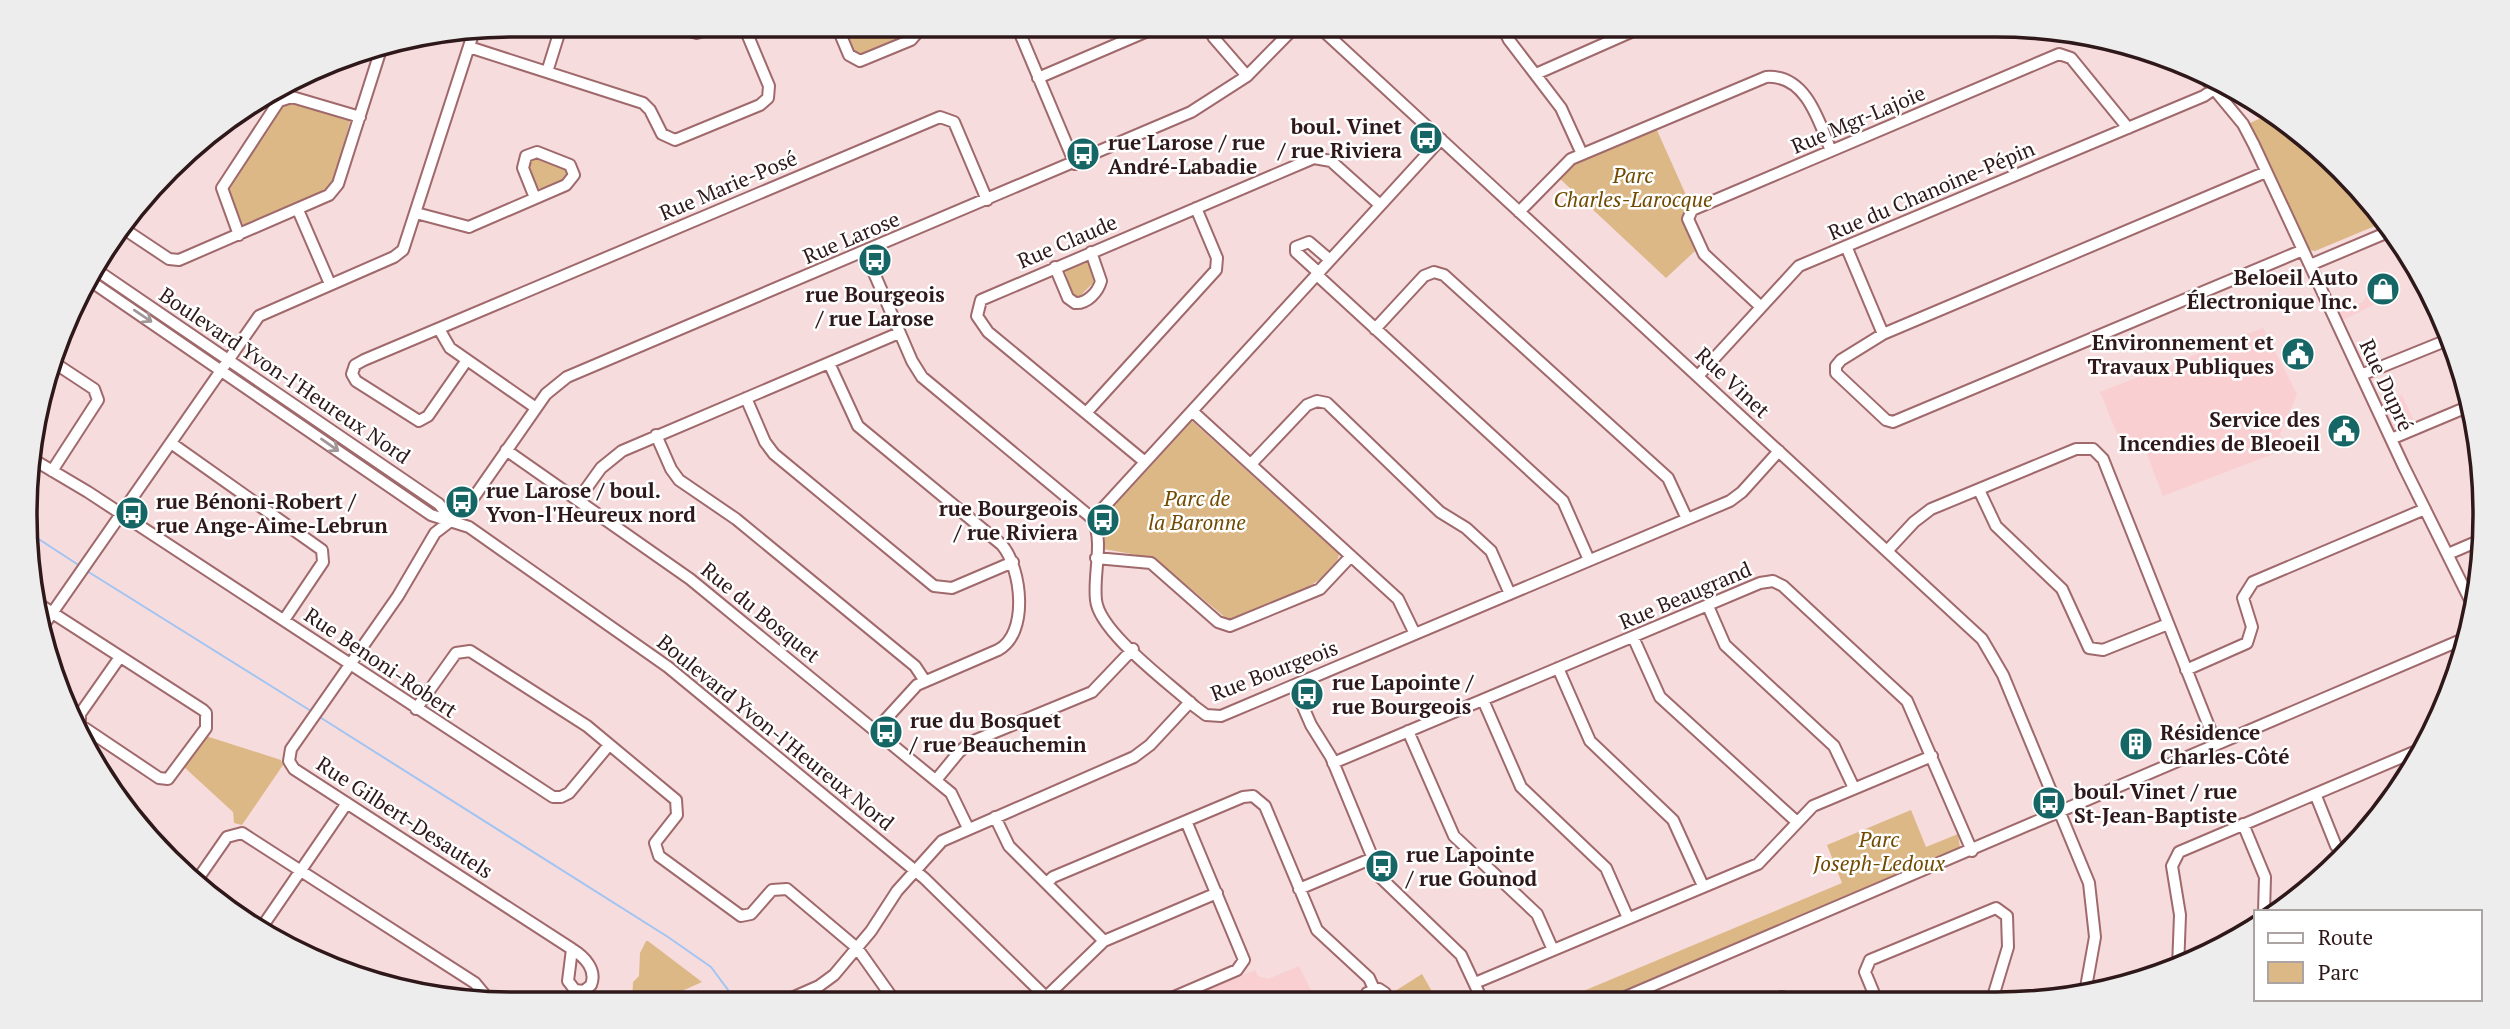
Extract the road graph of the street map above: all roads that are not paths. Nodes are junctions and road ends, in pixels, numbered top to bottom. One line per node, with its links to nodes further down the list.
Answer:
1 (558, 37): 15 (street)
2 (748, 37): 15 (street)
3 (841, 37): 4 (street)
4 (914, 37)
5 (1021, 37): 18 (street)
6 (1134, 37): 18 (street)
7 (1213, 37): 17 (street)
8 (1285, 37): 17 (street, Rue Larose)
9 (1330, 37): 23 (street, Rue Vinet)
10 (1507, 37): 16 (street)
11 (1620, 37): 16 (street)
12 (471, 39): 13 (street)
13 (469, 47): 15 (street); 34 (street)
14 (379, 57): 21 (street)
15 (547, 72)
16 (1536, 74): 25 (street)
17 (1247, 76): 26 (street, Rue Larose)
18 (1038, 78): 26 (street)
19 (2214, 89): 22 (street, Rue du Chanoine-Pépin)
20 (2215, 91): 27 (street, Rue Dupré)
21 (360, 117): 32 (street); 36 (street)
22 (2127, 128): 24 (street, Rue Mgr-Lajoie); 38 (street, Rue du Chanoine-Pépin)
23 (1441, 139): 30 (street); 33 (street, Rue Vinet)
24 (1831, 151): 25 (street); 49 (street, Rue Mgr-Lajoie)
25 (1583, 154): 33 (street)
26 (1075, 164): 29 (street, Rue Larose)
27 (2266, 172): 39 (street, Rue Dupré); 53 (street)
28 (535, 198): 28 (street); 34 (street)
29 (987, 200): 41 (street, Rue Larose); 50 (street, Rue Marie-Posé)
30 (1380, 205): 31 (street, Rue Claude); 42 (street)
31 (1196, 208): 40 (street, Rue Claude); 66 (street)
32 (298, 210): 36 (street); 47 (street)
33 (1519, 212): 61 (street, Rue Vinet)
34 (416, 213): 47 (street)
35 (129, 232): 36 (street)
36 (239, 234)
37 (2382, 234): 43 (street)
38 (1846, 246): 49 (street, Rue du Chanoine-Pépin); 53 (street)
39 (2303, 250): 43 (street, Rue Dupré); 53 (street)
40 (1091, 251): 44 (street, Rue Claude); 44 (street)
41 (865, 252): 52 (street); 63 (street, Rue Larose)
42 (1330, 260): 46 (street); 46 (street)
43 (2309, 265): 60 (street, Rue Dupré)
44 (1055, 267): 66 (street, Rue Claude)
45 (102, 274): 55 (street, Boulevard Yvon-l'Heureux Nord)
46 (1318, 274): 51 (street); 65 (street)
47 (330, 284): 55 (street)
48 (96, 285): 59 (street, Boulevard Yvon-l'Heureux Nord, one-way to 59)
49 (1760, 306): 61 (street, Rue du Chanoine-Pépin)
50 (439, 328): 56 (street); 56 (street, Rue Marie-Posé)
51 (1375, 329): 81 (street); 88 (street)
52 (900, 333): 57 (street); 80 (street)
53 (1883, 334)
54 (2441, 343): 60 (street)
55 (230, 359): 59 (street); 82 (street, Boulevard Yvon-l'Heureux Nord)
56 (467, 360): 63 (street)
57 (829, 363): 62 (street); 89 (street)
58 (60, 367): 75 (street)
59 (223, 369): 69 (street); 82 (street, Boulevard Yvon-l'Heureux Nord, one-way to 82)
60 (2361, 375): 68 (street, Rue Dupré)
61 (1698, 376): 71 (street, Rue Vinet)
62 (746, 398): 67 (street); 89 (street)
63 (536, 408): 70 (street, Rue Larose)
64 (2461, 409): 68 (street)
65 (1192, 411): 72 (street); 74 (street)
66 (1086, 413): 72 (street, Rue Claude)
67 (656, 435): 77 (street); 106 (street)
68 (2391, 439): 78 (street, Rue Dupré)
69 (171, 443): 79 (street); 96 (street)
70 (506, 450): 77 (street, Rue du Bosquet); 82 (street, Rue Larose)
71 (1779, 451): 81 (street, Rue Bourgeois); 84 (street, Rue Vinet)
72 (1145, 462): 80 (street)
73 (40, 464): 75 (street, Rue Benoni-Robert)
74 (1251, 464): 86 (street); 91 (street)
75 (52, 471): 79 (street, Rue Benoni-Robert)
76 (1979, 489): 84 (street); 97 (street); 97 (street)
77 (578, 500): 112 (street, Rue du Bosquet)
78 (2424, 509): 85 (street, Rue Dupré); 105 (street)
79 (121, 515): 94 (street); 96 (street, Rue Benoni-Robert)
80 (1093, 519): 87 (street, Rue Bourgeois)
81 (1687, 519): 88 (street, Rue Bourgeois)
82 (452, 521): 103 (street, Rue Gilbert-Desautels); 133 (street, Boulevard Yvon-l'Heureux Nord)
83 (2472, 544): 85 (street)
84 (1888, 550): 124 (street, Rue Vinet)
85 (2448, 554): 90 (street, Rue Dupré)
86 (1351, 556): 87 (street); 98 (street)
87 (1097, 558): 101 (street, Rue Bourgeois)
88 (1589, 560): 91 (street, Rue Bourgeois)
89 (1013, 562): 106 (street)
90 (2467, 592)
91 (1510, 594): 98 (street, Rue Bourgeois)
92 (1708, 606): 99 (street, Rue Beaugrand); 118 (street, Rue Beaugrand); 121 (street)
93 (46, 609): 94 (street)
94 (53, 613): 95 (street); 102 (street)
95 (49, 619)
96 (284, 620): 103 (street, Rue Benoni-Robert)
97 (2168, 624): 105 (street)
98 (1415, 634): 107 (street, Rue Bourgeois)
99 (1633, 637): 104 (street, Rue Beaugrand); 127 (street)
100 (2456, 642): 115 (street)
101 (1133, 649): 109 (street, Rue Bourgeois); 120 (street)
102 (120, 657): 111 (street); 114 (street)
103 (350, 664): 110 (street, Rue Benoni-Robert); 123 (street, Rue Gilbert-Desautels)
104 (1558, 668): 108 (street, Rue Beaugrand); 137 (street)
105 (2186, 670): 115 (street)
106 (925, 681): 112 (street)
107 (1294, 686): 109 (street, Rue Bourgeois); 119 (street)
108 (1483, 700): 113 (street, Rue Beaugrand); 141 (street)
109 (1190, 702): 125 (street)
110 (416, 709): 116 (street, Rue Benoni-Robert); 116 (street)
111 (80, 713)
112 (875, 731): 120 (street, Rue du Bosquet)
113 (1408, 732): 119 (street, Rue Beaugrand); 146 (street)
114 (91, 734)
115 (2216, 744): 124 (street)
116 (609, 745): 145 (street)
117 (2408, 755): 122 (street)
118 (1932, 756): 121 (street); 131 (street, Rue Beaugrand)
119 (1333, 763): 132 (street)
120 (936, 780): 129 (street, Rue du Bosquet)
121 (1854, 788): 127 (street)
122 (2316, 796): 128 (street); 130 (street)
123 (346, 803): 134 (street); 144 (street, Rue Gilbert-Desautels)
124 (2062, 812): 131 (street); 149 (street, Rue Vinet)
125 (995, 817): 129 (street); 136 (street)
126 (1186, 821): 136 (street); 138 (street); 139 (street)
127 (1797, 822): 137 (street)
128 (2243, 824): 140 (street); 147 (street)
129 (968, 828): 133 (street)
130 (2338, 847)
131 (1972, 851): 160 (street)
132 (1373, 858): 138 (street); 148 (street)
133 (915, 870): 145 (street); 154 (street, Boulevard Yvon-l'Heureux Nord)
134 (301, 871): 135 (street); 142 (street); 151 (street)
135 (200, 875)
136 (1047, 883): 143 (street)
137 (1703, 886): 141 (street)
138 (1299, 889): 150 (street)
139 (1217, 893): 143 (street); 156 (street)
140 (2264, 910)
141 (1628, 918): 146 (street)
142 (265, 921)
143 (1104, 941): 155 (street)
144 (572, 948)
145 (857, 948): 152 (street); 153 (street)
146 (1553, 950): 148 (street)
147 (2178, 956)
148 (1475, 983): 159 (street)
149 (2087, 983)
150 (1374, 989): 157 (street); 158 (street)
151 (481, 991)
152 (812, 992)
153 (888, 992)
154 (1041, 992)
155 (1056, 992)
156 (1186, 992)
157 (1369, 992)
158 (1382, 992)
159 (1479, 992)
160 (1640, 992)
161 (1873, 992): 162 (street)
162 (1994, 992)

